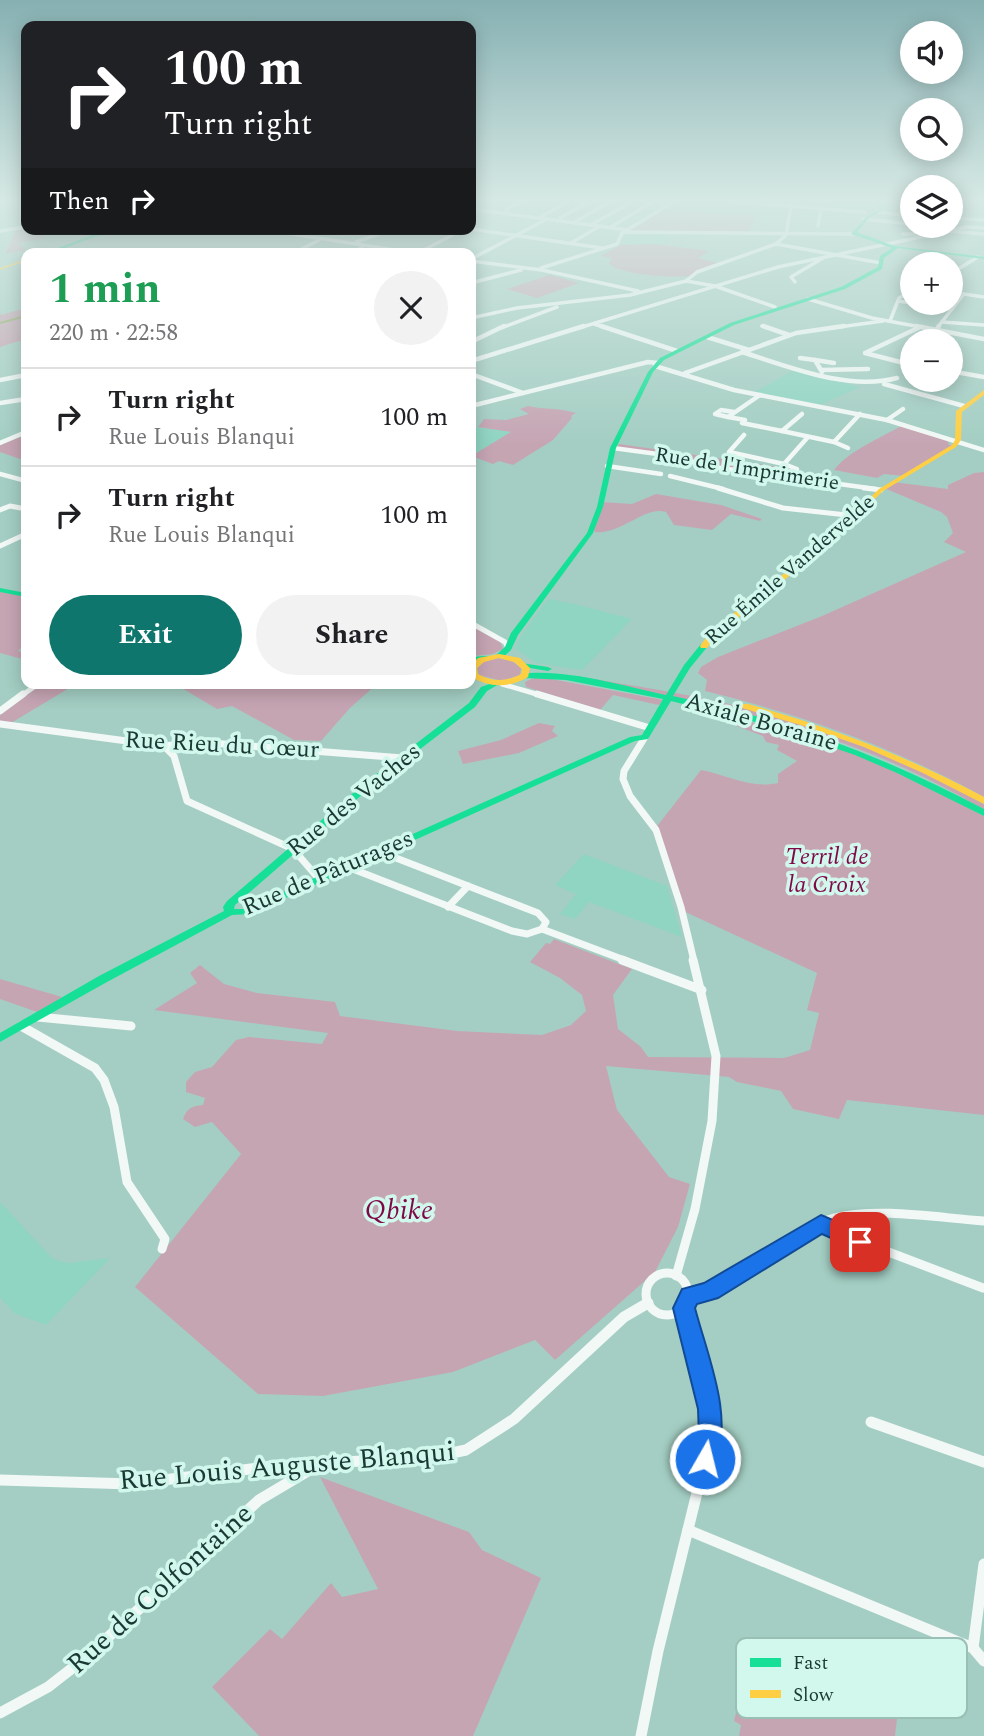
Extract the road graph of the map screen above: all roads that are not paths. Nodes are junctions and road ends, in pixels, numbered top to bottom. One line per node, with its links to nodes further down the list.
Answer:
1 (595, 282): 7 (street)
2 (682, 282): 7 (street)
3 (693, 282): 6 (street)
4 (727, 282): 6 (street)
5 (854, 282): 10 (main road)
6 (715, 285): 13 (street); 19 (street)
7 (642, 292): 12 (street)
8 (963, 295): 9 (street)
9 (984, 297)
10 (808, 299): 13 (main road); 16 (street)
11 (898, 301): 17 (street)
12 (568, 304): 15 (street); 31 (street)
13 (775, 307): 29 (main road)
14 (947, 315): 18 (street)
15 (476, 317)
16 (883, 321): 17 (street); 26 (street)
17 (890, 321): 22 (street)
18 (942, 322): 21 (street); 25 (street)
19 (594, 323): 33 (street); 36 (street)
20 (762, 326): 26 (street)
21 (984, 326)
22 (917, 328): 23 (street); 24 (street)
23 (921, 329)
24 (926, 329)
25 (937, 329)
26 (790, 335): 32 (street)
27 (963, 335): 30 (street)
28 (900, 336): 38 (street)
29 (707, 337): 32 (street); 33 (main road)
30 (984, 339)
31 (476, 340)
32 (749, 350): 34 (street)
33 (677, 351): 40 (main road)
34 (741, 352): 44 (street); 48 (street)
35 (800, 358): 37 (street)
36 (476, 359)
37 (815, 360): 39 (street); 42 (street)
38 (900, 362)
39 (834, 363)
40 (657, 365): 44 (street); 55 (street); 75 (main road)
41 (868, 369): 43 (street)
42 (821, 370): 43 (street); 48 (street)
43 (849, 370): 52 (street)
44 (684, 373): 56 (street)
45 (963, 373): 49 (street)
46 (21, 376): 51 (street)
47 (476, 376): 55 (street)
48 (824, 376): 52 (street)
49 (984, 377)
50 (897, 379): 53 (street)
51 (0, 380)
52 (855, 380): 53 (street)
53 (880, 383): 61 (street)
54 (984, 392): 57 (main road)
55 (524, 393): 60 (street)
56 (760, 395): 63 (street); 65 (street)
57 (979, 400): 61 (main road)
58 (21, 401): 59 (street)
59 (0, 403)
60 (476, 405)
61 (964, 407): 72 (main road)
62 (903, 409): 67 (street)
63 (734, 412): 66 (street); 66 (street)
64 (802, 414): 68 (street)
65 (860, 414): 67 (street); 73 (street)
66 (728, 417): 68 (street)
67 (887, 420): 72 (street)
68 (782, 431): 71 (street)
69 (21, 434): 74 (street)
70 (744, 435): 78 (street)
71 (808, 437): 73 (street); 78 (street)
72 (958, 440): 77 (street); 85 (main road, Rue Émile Vandervelde)
73 (834, 442): 76 (street)
74 (0, 443)
75 (615, 445): 79 (main road); 83 (street, Rue de l'Imprimerie)
76 (848, 448)
77 (984, 450)
78 (784, 464): 83 (street)
79 (607, 466): 81 (street); 94 (main road)
80 (0, 474): 84 (street)
81 (661, 474)
82 (670, 477): 88 (street)
83 (793, 478): 85 (street, Rue de l'Imprimerie)
84 (21, 480)
85 (881, 490): 88 (main road, Rue Émile Vandervelde)
86 (21, 508): 87 (street)
87 (0, 510)
88 (856, 516): 104 (main road, Rue Émile Vandervelde)
89 (21, 536): 90 (street)
90 (0, 545)
91 (0, 590): 92 (main road)
92 (21, 595)
93 (476, 626): 94 (street)
94 (508, 648): 95 (main road); 98 (main road)
95 (499, 656): 96 (main road, Axiale Boraine); 98 (main road, Axiale Boraine)
96 (476, 663)
97 (476, 674): 99 (main road, Axiale Boraine)
98 (520, 674): 99 (main road, Axiale Boraine); 101 (main road, Axiale Boraine); 104 (street)
99 (482, 684): 106 (main road, Rue des Vaches)
100 (31, 689): 102 (street)
101 (688, 697): 107 (main road, Axiale Boraine); 108 (main road, Axiale Boraine)
102 (0, 711)
103 (0, 724): 105 (street, Rue Rieu du Cœur)
104 (647, 733): 110 (main road, Rue de Pâturages); 117 (street)
105 (164, 747): 106 (street, Rue Rieu du Cœur); 109 (street)
106 (403, 758): 109 (main road, Rue des Vaches)
107 (984, 801)
108 (984, 813)
109 (293, 849): 112 (street); 115 (main road, Rue des Vaches)
110 (379, 851): 111 (main road, Rue de Pâturages); 113 (street)
111 (345, 866): 112 (main road, Rue de Pâturages); 114 (street)
112 (319, 879): 115 (main road, Rue de Pâturages)
113 (468, 886): 114 (street); 116 (street)
114 (448, 907): 116 (street)
115 (230, 912): 118 (main road, Rue de Pâturages)
116 (542, 929): 117 (street)
117 (702, 990): 125 (street)
118 (37, 1017): 119 (main road, Rue de Pâturages); 120 (street)
119 (22, 1026): 121 (main road, Rue de Pâturages); 124 (street)
120 (131, 1026)
121 (0, 1038)
122 (984, 1221): 123 (street)
123 (821, 1223): 126 (street); 127 (street)
124 (162, 1249)
125 (676, 1276): 127 (street); 128 (street)
126 (983, 1288)
127 (689, 1296): 129 (street)
128 (648, 1303): 129 (street); 132 (street, Rue Louis Auguste Blanqui)
129 (684, 1308): 134 (street)
130 (872, 1422): 131 (street)
131 (984, 1462)
132 (319, 1464): 133 (street, Rue Louis Auguste Blanqui); 140 (street, Rue de Colfontaine)
133 (0, 1480)
134 (688, 1530): 136 (street); 141 (street)
135 (984, 1564): 138 (street)
136 (949, 1638)
137 (967, 1646): 138 (street)
138 (973, 1648): 139 (street)
139 (984, 1661)
140 (0, 1713)
141 (641, 1736)

